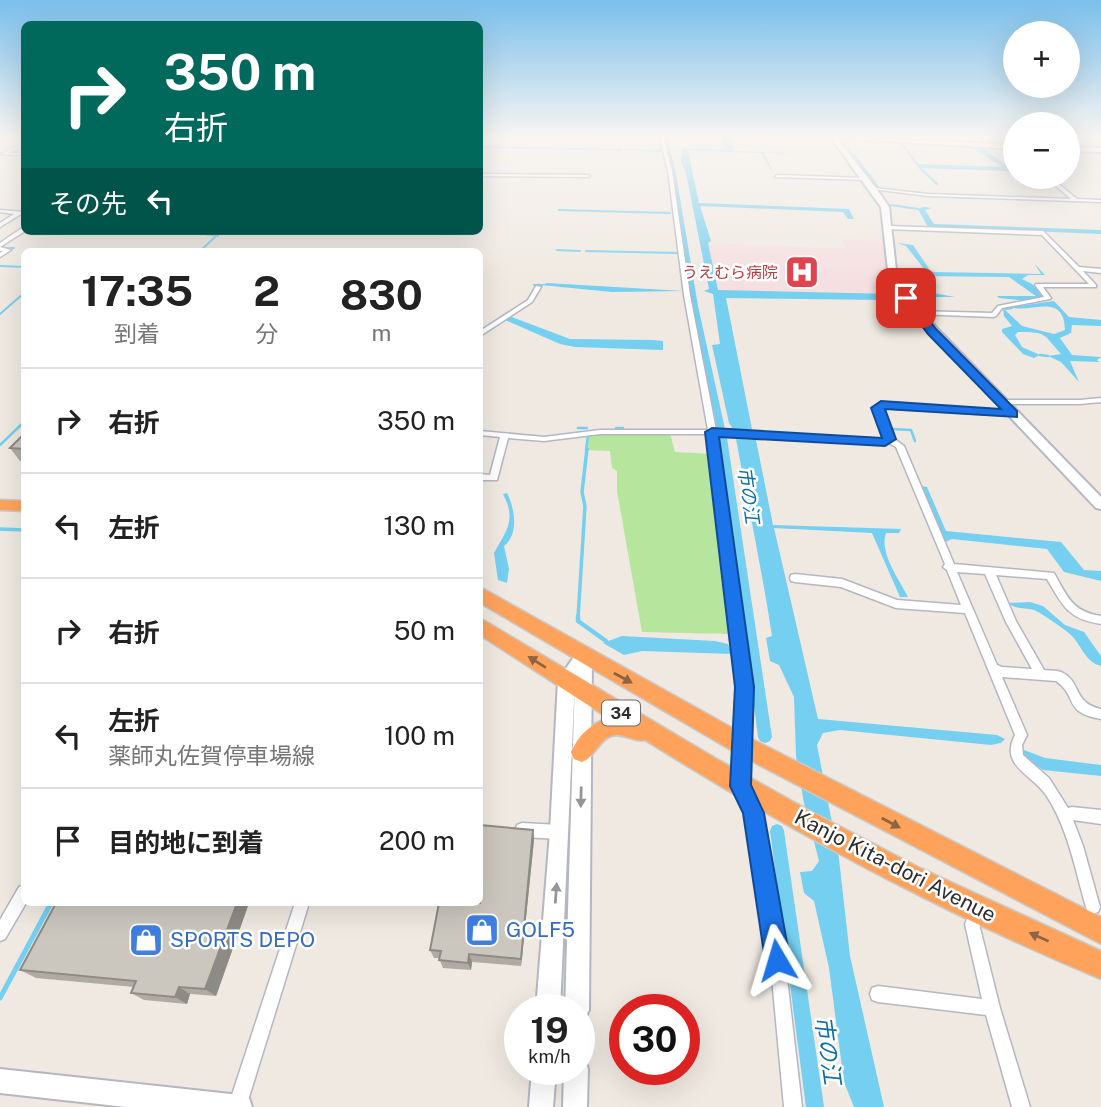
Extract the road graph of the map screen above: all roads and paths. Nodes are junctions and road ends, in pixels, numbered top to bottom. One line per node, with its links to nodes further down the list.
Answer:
1 (672, 187): 22 (street)
2 (874, 189): 4 (street); 10 (main road)
3 (1062, 189): 4 (street)
4 (1076, 201): 5 (street)
5 (1101, 201)
6 (0, 211): 7 (street)
7 (21, 213)
8 (21, 214): 9 (street)
9 (0, 225)
10 (888, 228): 14 (street); 17 (main road)
11 (21, 231): 12 (street)
12 (0, 247): 13 (street)
13 (0, 255)
14 (1079, 270): 15 (street); 17 (street)
15 (1101, 271)
16 (538, 287): 18 (street)
17 (916, 312): 20 (main road)
18 (483, 332)
19 (1101, 400): 20 (street)
20 (1001, 402): 21 (main road)
21 (1012, 414): 25 (street); 28 (main road)
22 (712, 432): 24 (street); 25 (street); 44 (street)
23 (483, 433): 24 (street)
24 (505, 435): 26 (street)
25 (889, 439): 32 (street)
26 (483, 477)
27 (0, 505): 29 (highway)
28 (1101, 505)
29 (21, 506)
30 (0, 515): 31 (highway)
31 (21, 516)
32 (948, 567): 33 (street); 36 (street)
33 (989, 571): 37 (street); 41 (street)
34 (795, 578): 36 (street)
35 (483, 596): 39 (highway, Kanjo Kita-dori Avenue / 34)
36 (966, 609): 40 (street)
37 (1101, 620)
38 (483, 628): 42 (highway, Kanjo Kita-dori Avenue / 34, one-way to 38)
39 (584, 656): 42 (main road); 44 (highway, Kanjo Kita-dori Avenue / 34, one-way to 44)
40 (995, 669): 41 (street); 53 (street)
41 (1041, 675): 43 (street)
42 (575, 685): 45 (main road); 46 (highway, Kanjo Kita-dori Avenue / 34); 50 (main road)
43 (1101, 714)
44 (744, 746): 46 (street); 53 (highway, Kanjo Kita-dori Avenue / 34, one-way to 53)
45 (582, 752): 46 (highway); 58 (main road, one-way to 58)
46 (741, 786): 56 (highway, Kanjo Kita-dori Avenue / 34, one-way to 46); 67 (street)
47 (1072, 813): 48 (street)
48 (1101, 817)
49 (504, 829): 50 (street)
50 (560, 832): 57 (main road, one-way to 50)
51 (21, 897): 55 (street)
52 (301, 906): 64 (street)
53 (1097, 919)
54 (972, 924): 60 (street)
55 (0, 934)
56 (1101, 965)
57 (549, 994)
58 (577, 994)
59 (878, 994): 60 (street)
60 (992, 1008): 68 (street)
61 (0, 1081): 64 (main road)
62 (543, 1085): 65 (main road)
63 (576, 1085): 66 (main road)
64 (238, 1107)
65 (541, 1107)
66 (575, 1107)
67 (793, 1107)
68 (1021, 1107)

